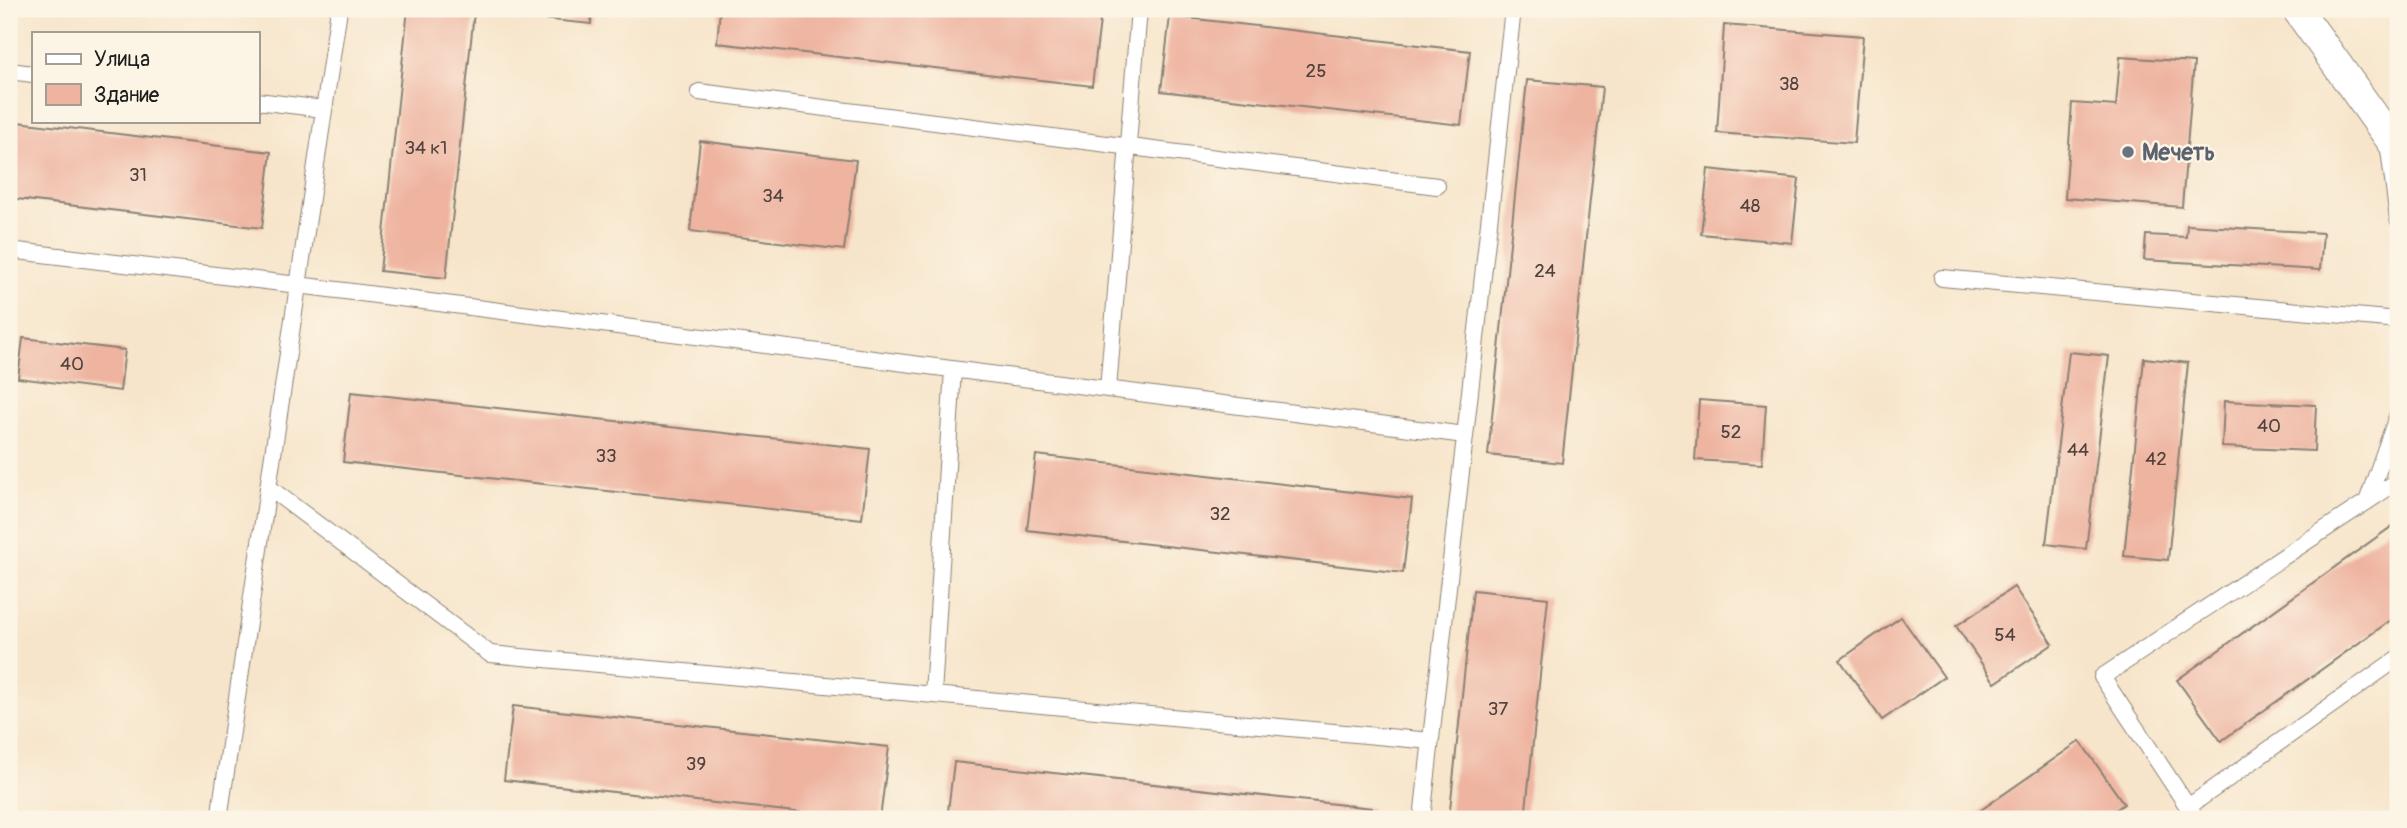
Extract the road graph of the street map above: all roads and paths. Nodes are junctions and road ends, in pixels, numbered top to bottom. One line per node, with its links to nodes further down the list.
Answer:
1 (339, 9): 9 (lane)
2 (1139, 9): 11 (lane)
3 (1513, 9): 21 (lane)
4 (2297, 9): 10 (street)
5 (9, 71): 6 (lane)
6 (32, 74)
7 (699, 92): 11 (lane)
8 (259, 101): 9 (lane)
9 (324, 109): 16 (lane)
10 (2393, 142): 13 (lane)
11 (1126, 147): 12 (lane); 19 (lane)
12 (1437, 186)
13 (2398, 219)
14 (9, 250): 16 (lane)
15 (1942, 278): 17 (lane)
16 (298, 285): 18 (lane); 23 (lane)
17 (2398, 320)
18 (953, 369): 19 (lane); 26 (lane)
19 (1108, 389): 21 (lane)
20 (2398, 414): 24 (lane)
21 (1465, 435): 27 (lane)
22 (2398, 481): 24 (lane)
23 (268, 487): 26 (lane); 29 (lane)
24 (2367, 502): 28 (lane)
25 (2398, 658): 28 (lane)
26 (933, 695): 27 (lane)
27 (1430, 741): 30 (lane)
28 (2192, 813)
29 (219, 819)
30 (1422, 819)

